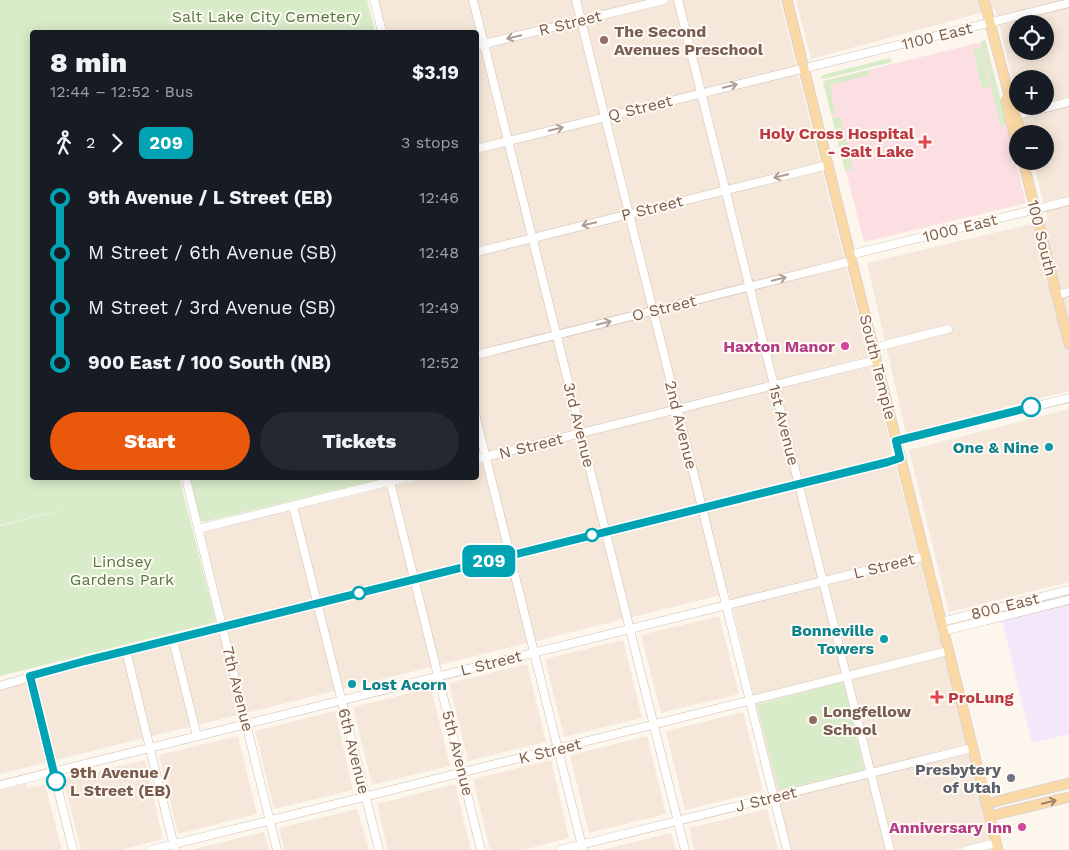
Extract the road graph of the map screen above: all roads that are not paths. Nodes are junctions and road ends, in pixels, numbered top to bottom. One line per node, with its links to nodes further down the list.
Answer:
1 (374, 0): 11 (street)
2 (473, 0): 12 (street, 3rd Avenue)
3 (576, 0): 9 (street, 2nd Avenue)
4 (664, 0): 9 (street, R Street)
5 (678, 0): 15 (street, 1st Avenue)
6 (787, 0): 14 (main road, South Temple)
7 (984, 0): 10 (main road)
8 (1069, 2): 10 (street, 1100 East)
9 (581, 21): 13 (street, R Street, one-way to 13); 21 (street, 2nd Avenue)
10 (990, 22): 14 (street, 1100 East); 16 (main road)
11 (382, 30)
12 (478, 30)
13 (480, 45): 23 (street, 3rd Avenue)
14 (804, 68): 15 (street, Q Street, one-way to 14); 25 (main road, South Temple)
15 (702, 93): 21 (street, Q Street); 27 (street, 1st Avenue)
16 (1009, 95): 19 (main road)
17 (1069, 102): 18 (street)
18 (1054, 106)
19 (1009, 114)
20 (1017, 115): 22 (main road)
21 (605, 117): 23 (street, Q Street, one-way to 21); 30 (street, 2nd Avenue)
22 (1019, 125)
23 (508, 141): 24 (street, Q Street); 31 (street, 3rd Avenue)
24 (479, 148)
25 (828, 165): 27 (street, P Street, one-way to 27); 33 (main road, South Temple)
26 (1026, 170): 29 (main road, 100 South)
27 (726, 190): 30 (street, P Street); 34 (street, 1st Avenue)
28 (1069, 201): 29 (street, 1000 East)
29 (1035, 209): 33 (street, 1000 East); 36 (main road, 100 South)
30 (629, 214): 31 (street, P Street, one-way to 31); 37 (street, 2nd Avenue)
31 (533, 238): 32 (street, P Street); 39 (street, 3rd Avenue)
32 (479, 251)
33 (851, 258): 34 (street, O Street, one-way to 33); 41 (main road, South Temple)
34 (750, 287): 37 (street, O Street); 44 (street, 1st Avenue)
35 (1069, 292): 36 (street)
36 (1057, 295): 40 (main road, 100 South)
37 (653, 310): 39 (street, O Street, one-way to 37); 46 (street, 2nd Avenue)
38 (948, 329): 41 (street)
39 (557, 335): 42 (street, O Street); 48 (street, 3rd Avenue)
40 (1069, 344)
41 (873, 348): 43 (main road, South Temple)
42 (479, 354)
43 (876, 360): 44 (street, N Street); 49 (main road, South Temple)
44 (774, 385): 46 (street, N Street); 56 (street, 1st Avenue)
45 (1069, 398): 49 (street)
46 (678, 410): 48 (street, N Street); 58 (street, 2nd Avenue)
47 (479, 430): 50 (street)
48 (581, 433): 50 (street, N Street); 60 (street, 3rd Avenue)
49 (896, 441): 52 (main road, South Temple)
50 (486, 457): 51 (street, N Street); 61 (street)
51 (479, 458)
52 (900, 458): 56 (street); 62 (main road, South Temple)
53 (395, 480): 54 (street)
54 (390, 481): 57 (street); 63 (street, 5th Avenue)
55 (187, 483): 59 (street, 7th Avenue)
56 (799, 484): 58 (street); 64 (street, 1st Avenue)
57 (293, 506): 59 (street); 67 (street, 6th Avenue)
58 (702, 508): 60 (street); 68 (street, 2nd Avenue)
59 (198, 528): 72 (street, 7th Avenue)
60 (606, 532): 61 (street); 73 (street, 3rd Avenue)
61 (511, 556): 63 (street); 78 (street)
62 (925, 556): 64 (street, L Street); 71 (main road, South Temple)
63 (414, 580): 67 (street); 80 (street, 5th Avenue)
64 (823, 581): 68 (street, L Street); 81 (street, 1st Avenue)
65 (1065, 591): 66 (street); 69 (street, 800 East)
66 (1066, 601): 70 (street, 800 East)
67 (318, 603): 72 (street); 83 (street, 6th Avenue)
68 (726, 604): 73 (street, L Street); 84 (street, 2nd Avenue)
69 (1007, 605): 70 (street); 71 (street, 800 East)
70 (1010, 615): 74 (street, 800 East)
71 (941, 622): 74 (main road, South Temple)
72 (222, 627): 75 (street); 85 (street, 7th Avenue)
73 (630, 628): 78 (street, L Street); 86 (street, 3rd Avenue)
74 (944, 632): 77 (main road, South Temple)
75 (173, 640): 76 (street); 87 (street)
76 (126, 651): 79 (street); 88 (street)
77 (948, 651): 81 (street, K Street); 90 (main road, South Temple)
78 (534, 652): 80 (street, L Street); 89 (street)
79 (30, 676): 82 (street); 91 (street)
80 (439, 676): 83 (street, L Street); 92 (street, 5th Avenue)
81 (847, 676): 84 (street, K Street); 93 (street, 1st Avenue)
82 (0, 686)
83 (342, 700): 85 (street, L Street); 96 (street, 6th Avenue)
84 (750, 701): 86 (street, K Street); 97 (street, 2nd Avenue)
85 (246, 724): 87 (street, L Street); 101 (street, 7th Avenue)
86 (654, 724): 89 (street, K Street); 102 (street, 3rd Avenue)
87 (197, 736): 88 (street, L Street)
88 (150, 748): 91 (street, L Street); 104 (street)
89 (558, 748): 92 (street, K Street); 105 (street)
90 (972, 748): 93 (street, J Street); 99 (main road, South Temple)
91 (54, 772): 95 (street, L Street); 106 (street)
92 (462, 772): 96 (street, K Street); 110 (street, 5th Avenue)
93 (871, 773): 97 (street, J Street); 114 (street, 1st Avenue)
94 (1069, 783): 99 (main road)
95 (0, 785)
96 (366, 796): 101 (street, K Street); 109 (street, 6th Avenue)
97 (774, 797): 102 (street, J Street); 113 (street, 2nd Avenue)
98 (1069, 797): 100 (main road, one-way to 98)
99 (986, 804): 100 (main road, South Temple)
100 (990, 816): 103 (main road, South Temple)
101 (270, 820): 104 (street, K Street); 108 (street, 7th Avenue)
102 (678, 821): 105 (street, J Street); 112 (street, 3rd Avenue)
103 (997, 846): 115 (street)
104 (174, 847): 107 (street, K Street)
105 (582, 847): 111 (street, J Street)
106 (73, 850)
107 (151, 850)
108 (277, 850)
109 (379, 850)
110 (482, 850)
111 (560, 850)
112 (685, 850)
113 (787, 850)
114 (890, 850)
115 (968, 850)

